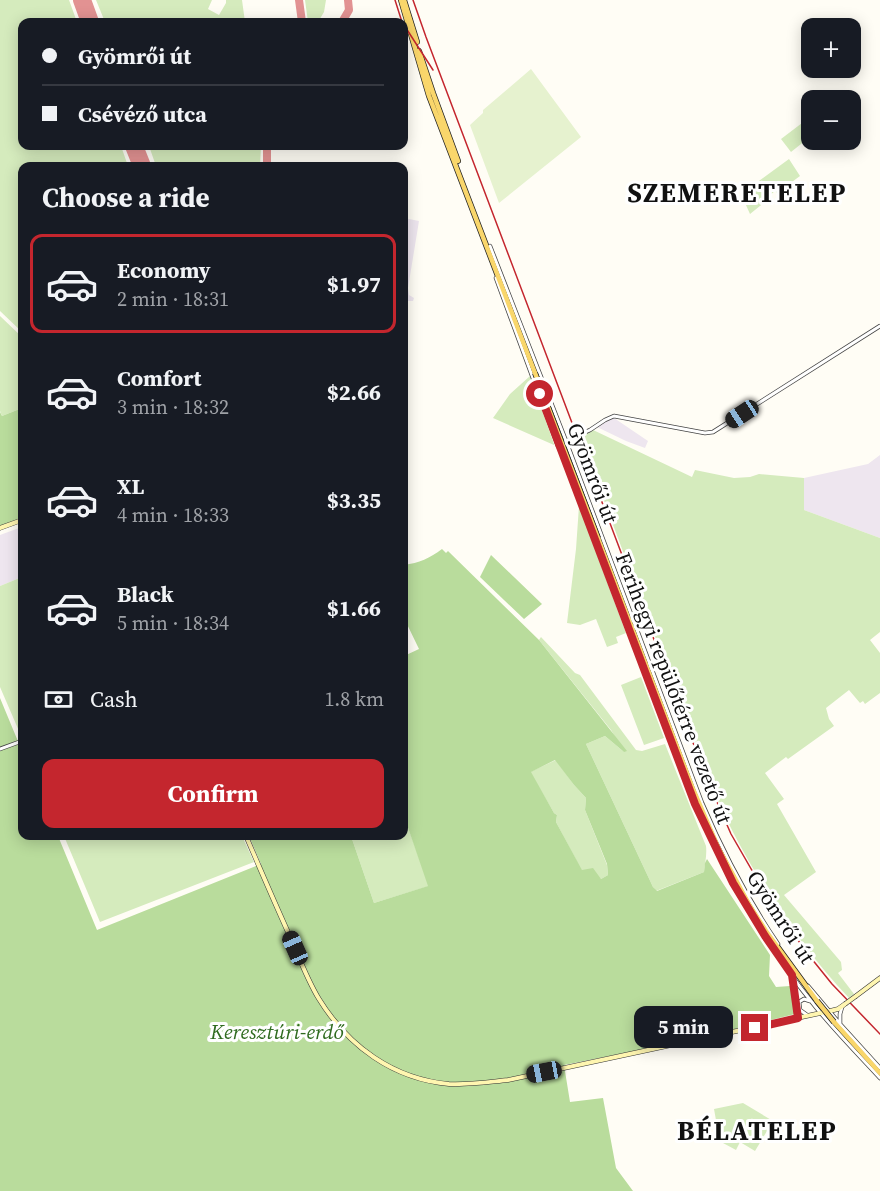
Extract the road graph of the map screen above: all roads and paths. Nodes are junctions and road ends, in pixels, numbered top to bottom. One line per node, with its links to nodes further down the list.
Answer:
1 (402, 0): 2 (main road, Ferihegyi repülőtérre vezető út)
2 (489, 246): 4 (street, Gyömrői út); 5 (street, Gyömrői út); 13 (main road, Ferihegyi repülőtérre vezető út, bridge)
3 (880, 326): 4 (street)
4 (568, 441): 5 (street); 13 (street, Gyömrői út)
5 (560, 448): 11 (street, Gyömrői út)
6 (18, 521): 7 (main road)
7 (0, 528)
8 (18, 742): 9 (street)
9 (0, 749)
10 (248, 840): 18 (main road)
11 (792, 975): 13 (street, Gyömrői út); 18 (street, Gyömrői út)
12 (880, 978): 14 (main road, bridge)
13 (816, 1003): 15 (street, Gyömrői út); 16 (street, Gyömrői út); 17 (street); 19 (main road, Ferihegyi repülőtérre vezető út, bridge)
14 (843, 1006): 15 (main road); 19 (street)
15 (830, 1011): 16 (main road); 19 (street, Gyömrői út)
16 (821, 1013): 17 (main road); 19 (street, Gyömrői út)
17 (809, 1016): 18 (main road)
18 (798, 1018)
19 (836, 1024): 20 (street, Gyömrői út); 21 (main road, Ferihegyi repülőtérre vezető út); 22 (street, Gyömrői út)
20 (880, 1068)
21 (880, 1073)
22 (880, 1078)

